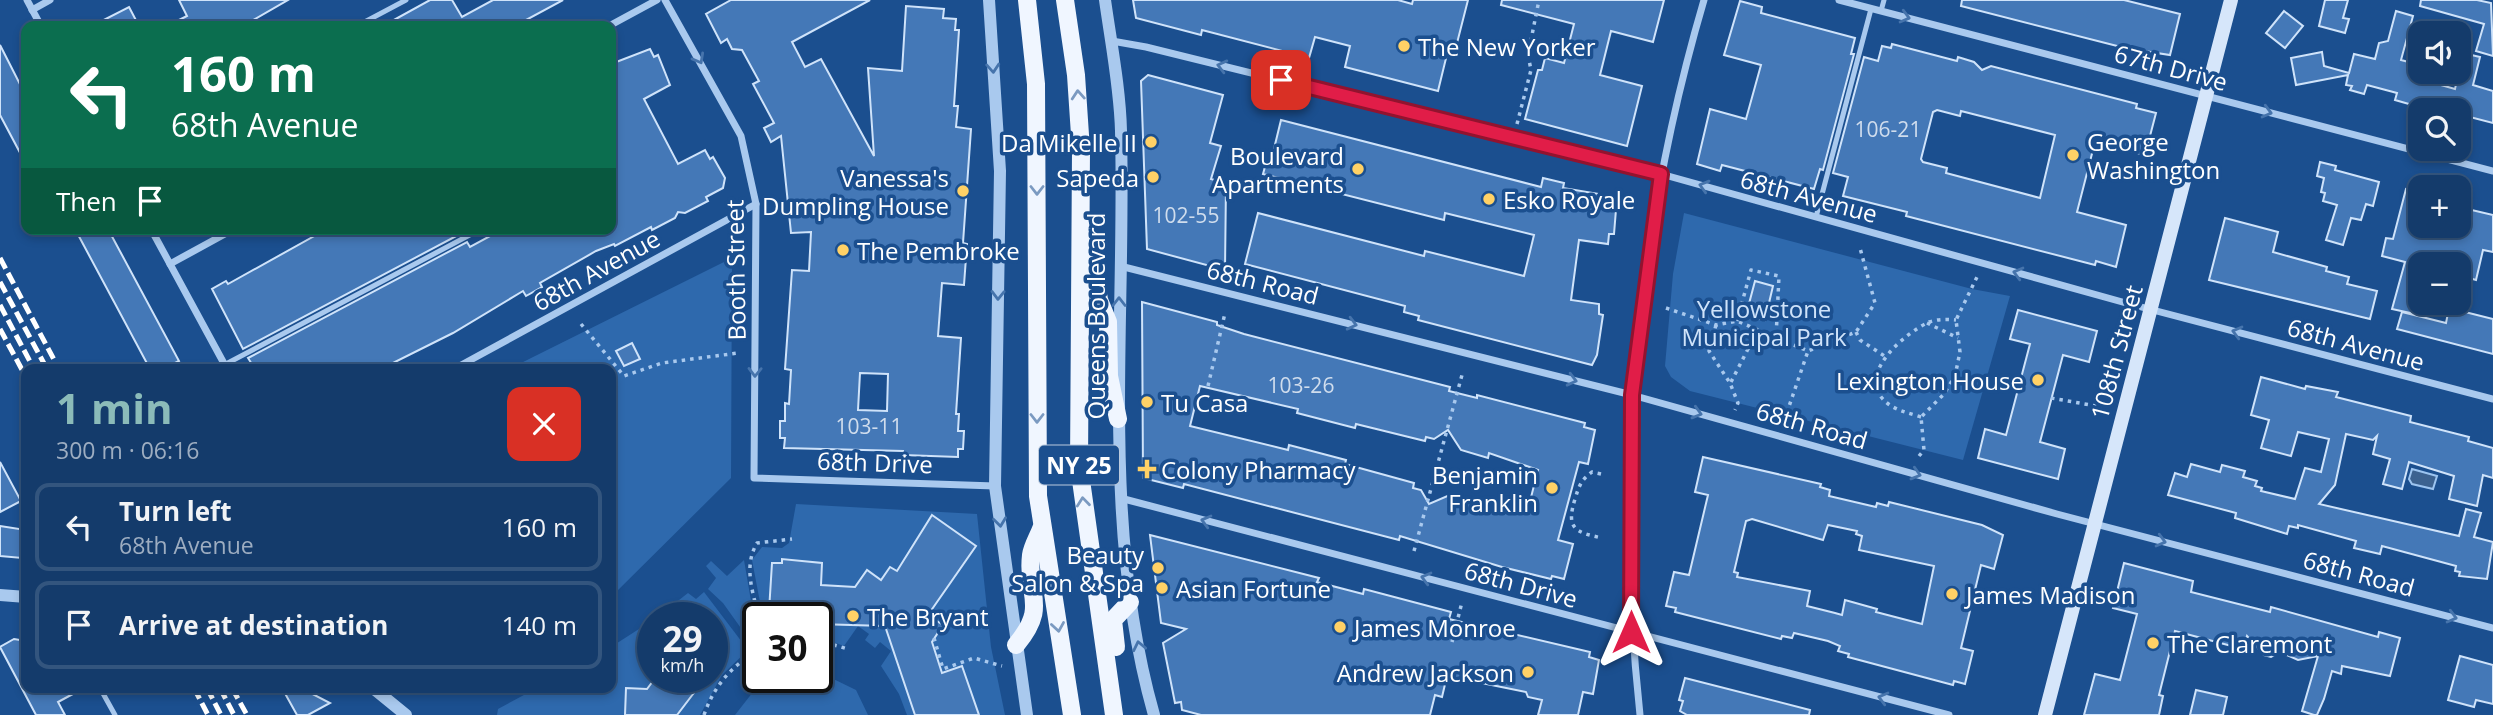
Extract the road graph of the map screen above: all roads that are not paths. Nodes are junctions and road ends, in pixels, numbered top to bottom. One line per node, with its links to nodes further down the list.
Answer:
1 (27, 0): 15 (street)
2 (50, 0): 15 (street)
3 (406, 0): 18 (lane)
4 (657, 0): 19 (street)
5 (665, 0): 24 (street, Booth Street, one-way to 24)
6 (989, 0): 40 (street, one-way to 40)
7 (1027, 0): 43 (main road, NY 25, one-way to 43)
8 (1065, 0): 25 (main road, Queens Boulevard / NY 25, one-way to 8)
9 (1105, 0): 20 (street, Queens Boulevard)
10 (1704, 0): 23 (street)
11 (1839, 0): 14 (street, 67th Drive)
12 (1884, 0): 16 (lane)
13 (2231, 0): 21 (main road, 108th Street)
14 (1871, 9): 16 (street, 67th Drive); 26 (lane)
15 (32, 10): 17 (street)
16 (1881, 11): 21 (street, 67th Drive, one-way to 21)
17 (38, 21)
18 (366, 21)
19 (616, 22)
20 (1112, 41): 23 (street, 68th Avenue, one-way to 20); 31 (street, Queens Boulevard)
21 (2206, 96): 22 (street, 67th Drive, one-way to 22); 32 (main road, 108th Street)
22 (2493, 171)
23 (1661, 174): 26 (street, 68th Avenue, one-way to 23); 36 (street)
24 (756, 204): 35 (street, 68th Avenue); 39 (street, Booth Street, one-way to 39)
25 (1083, 212): 38 (main road); 52 (main road, Queens Boulevard / NY 25, one-way to 25)
26 (1816, 218): 32 (street, 68th Avenue, one-way to 26)
27 (154, 235): 30 (street)
28 (223, 235): 30 (street)
29 (470, 235): 34 (lane)
30 (170, 264): 33 (street)
31 (1119, 266): 36 (street, 68th Road, one-way to 36); 38 (street, Queens Boulevard, one-way to 31)
32 (2150, 310): 37 (street, 68th Avenue, one-way to 32); 42 (main road, 108th Street)
33 (223, 364)
34 (231, 364)
35 (463, 364)
36 (1632, 395): 42 (street, 68th Road, one-way to 42); 48 (street)
37 (2493, 399)
38 (1118, 419): 41 (street, Queens Boulevard)
39 (754, 478): 40 (street, 68th Drive)
40 (995, 486): 49 (street, one-way to 49)
41 (1124, 499): 46 (street, Queens Boulevard); 48 (street, 68th Drive, one-way to 41)
42 (2095, 524): 47 (street, 68th Road, one-way to 47); 60 (main road, 108th Street)
43 (1042, 526): 49 (main road); 56 (main road, NY 25, one-way to 56)
44 (0, 596): 45 (street)
45 (21, 597)
46 (1130, 602): 52 (main road); 57 (street, Queens Boulevard, one-way to 46)
47 (2493, 628)
48 (1631, 632): 58 (street); 59 (street, 68th Drive, one-way to 48)
49 (1016, 645): 55 (street)
50 (103, 693): 53 (lane)
51 (382, 693): 54 (street)
52 (1113, 707)
53 (115, 715)
54 (406, 715)
55 (1027, 715)
56 (1072, 715)
57 (1154, 715)
58 (1640, 715)
59 (1949, 715)
60 (2045, 715)

